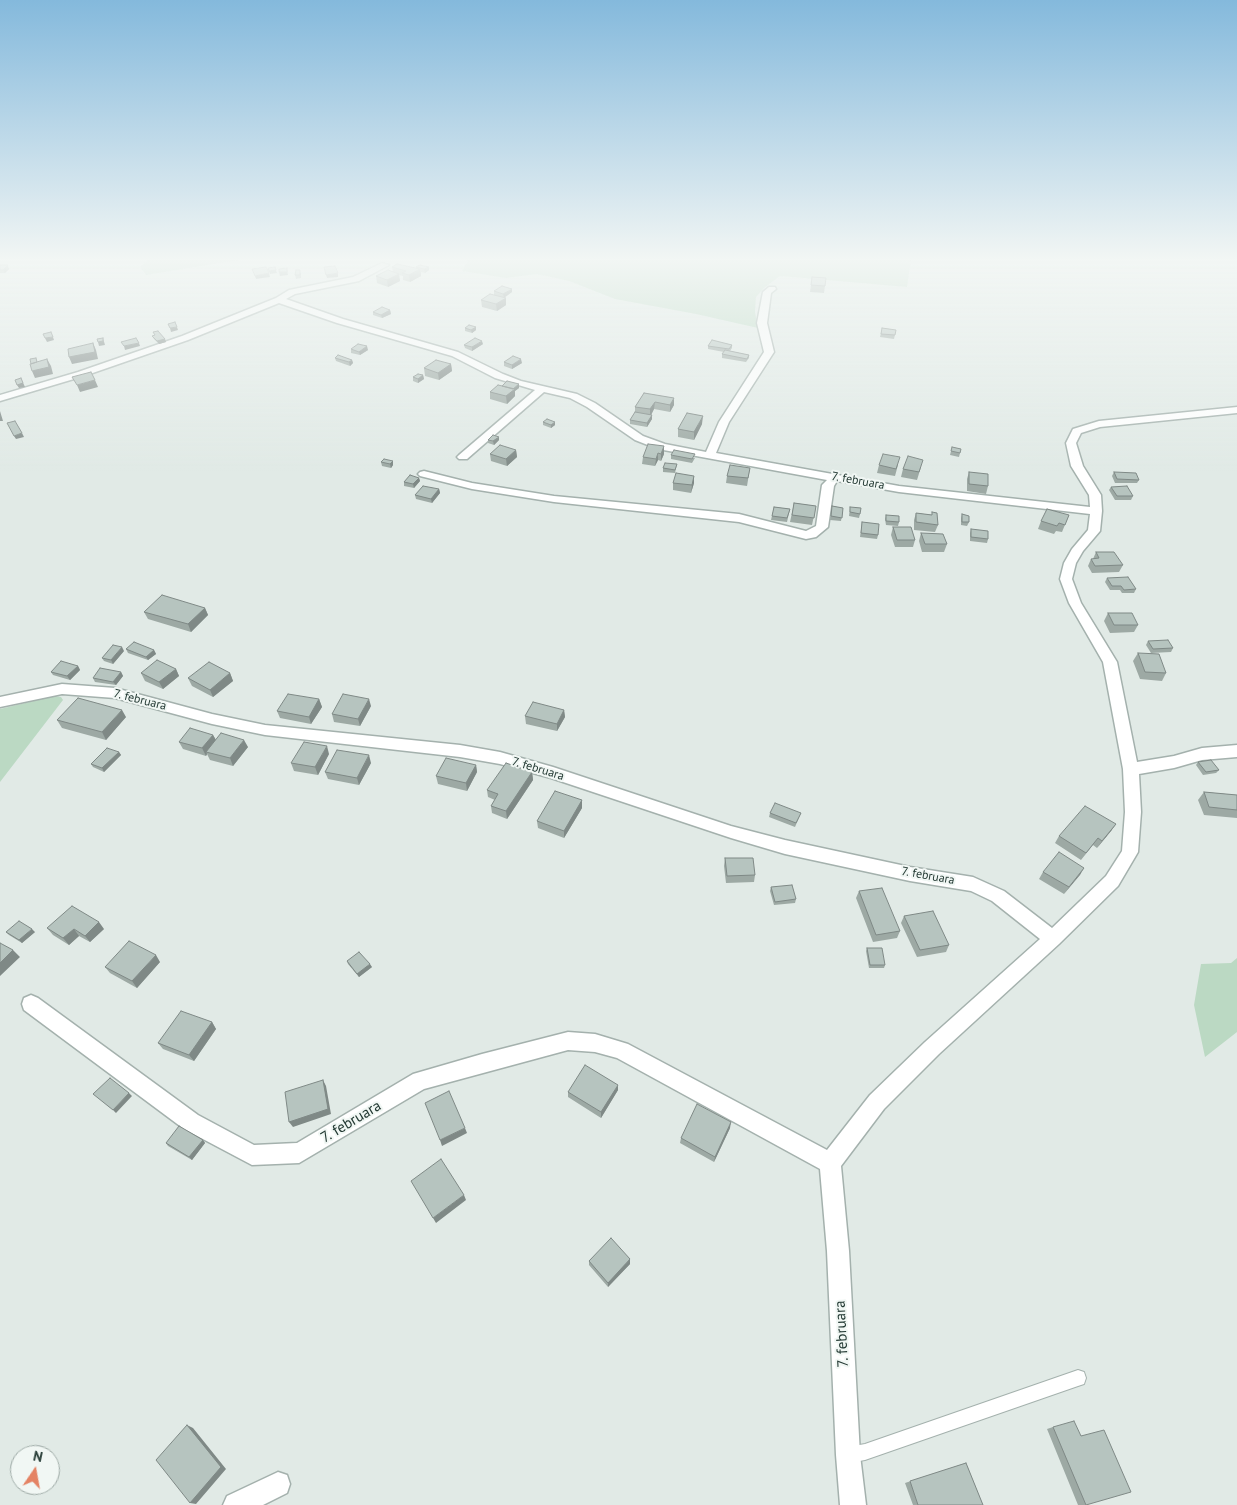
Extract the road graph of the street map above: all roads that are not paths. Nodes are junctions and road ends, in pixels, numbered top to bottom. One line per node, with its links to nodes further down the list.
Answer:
1 (205, 330): 5 (street)
2 (370, 330): 4 (street, 7. februara)
3 (764, 330): 7 (street)
4 (542, 388): 7 (street, 7. februara); 8 (street)
5 (0, 398)
6 (1237, 410): 11 (street)
7 (710, 455): 10 (street, 7. februara)
8 (464, 457)
9 (424, 474): 10 (street)
10 (835, 477): 11 (street, 7. februara)
11 (1096, 511): 14 (street)
12 (0, 702): 15 (street, 7. februara)
13 (1237, 751): 14 (street)
14 (1131, 768): 15 (street)
15 (1053, 939): 17 (street)
16 (31, 1004): 17 (street, 7. februara)
17 (830, 1163): 19 (street, 7. februara)
18 (1078, 1378): 19 (lane)
19 (848, 1456): 22 (street, 7. februara)
20 (278, 1484): 21 (street)
21 (236, 1505)
22 (853, 1505)

